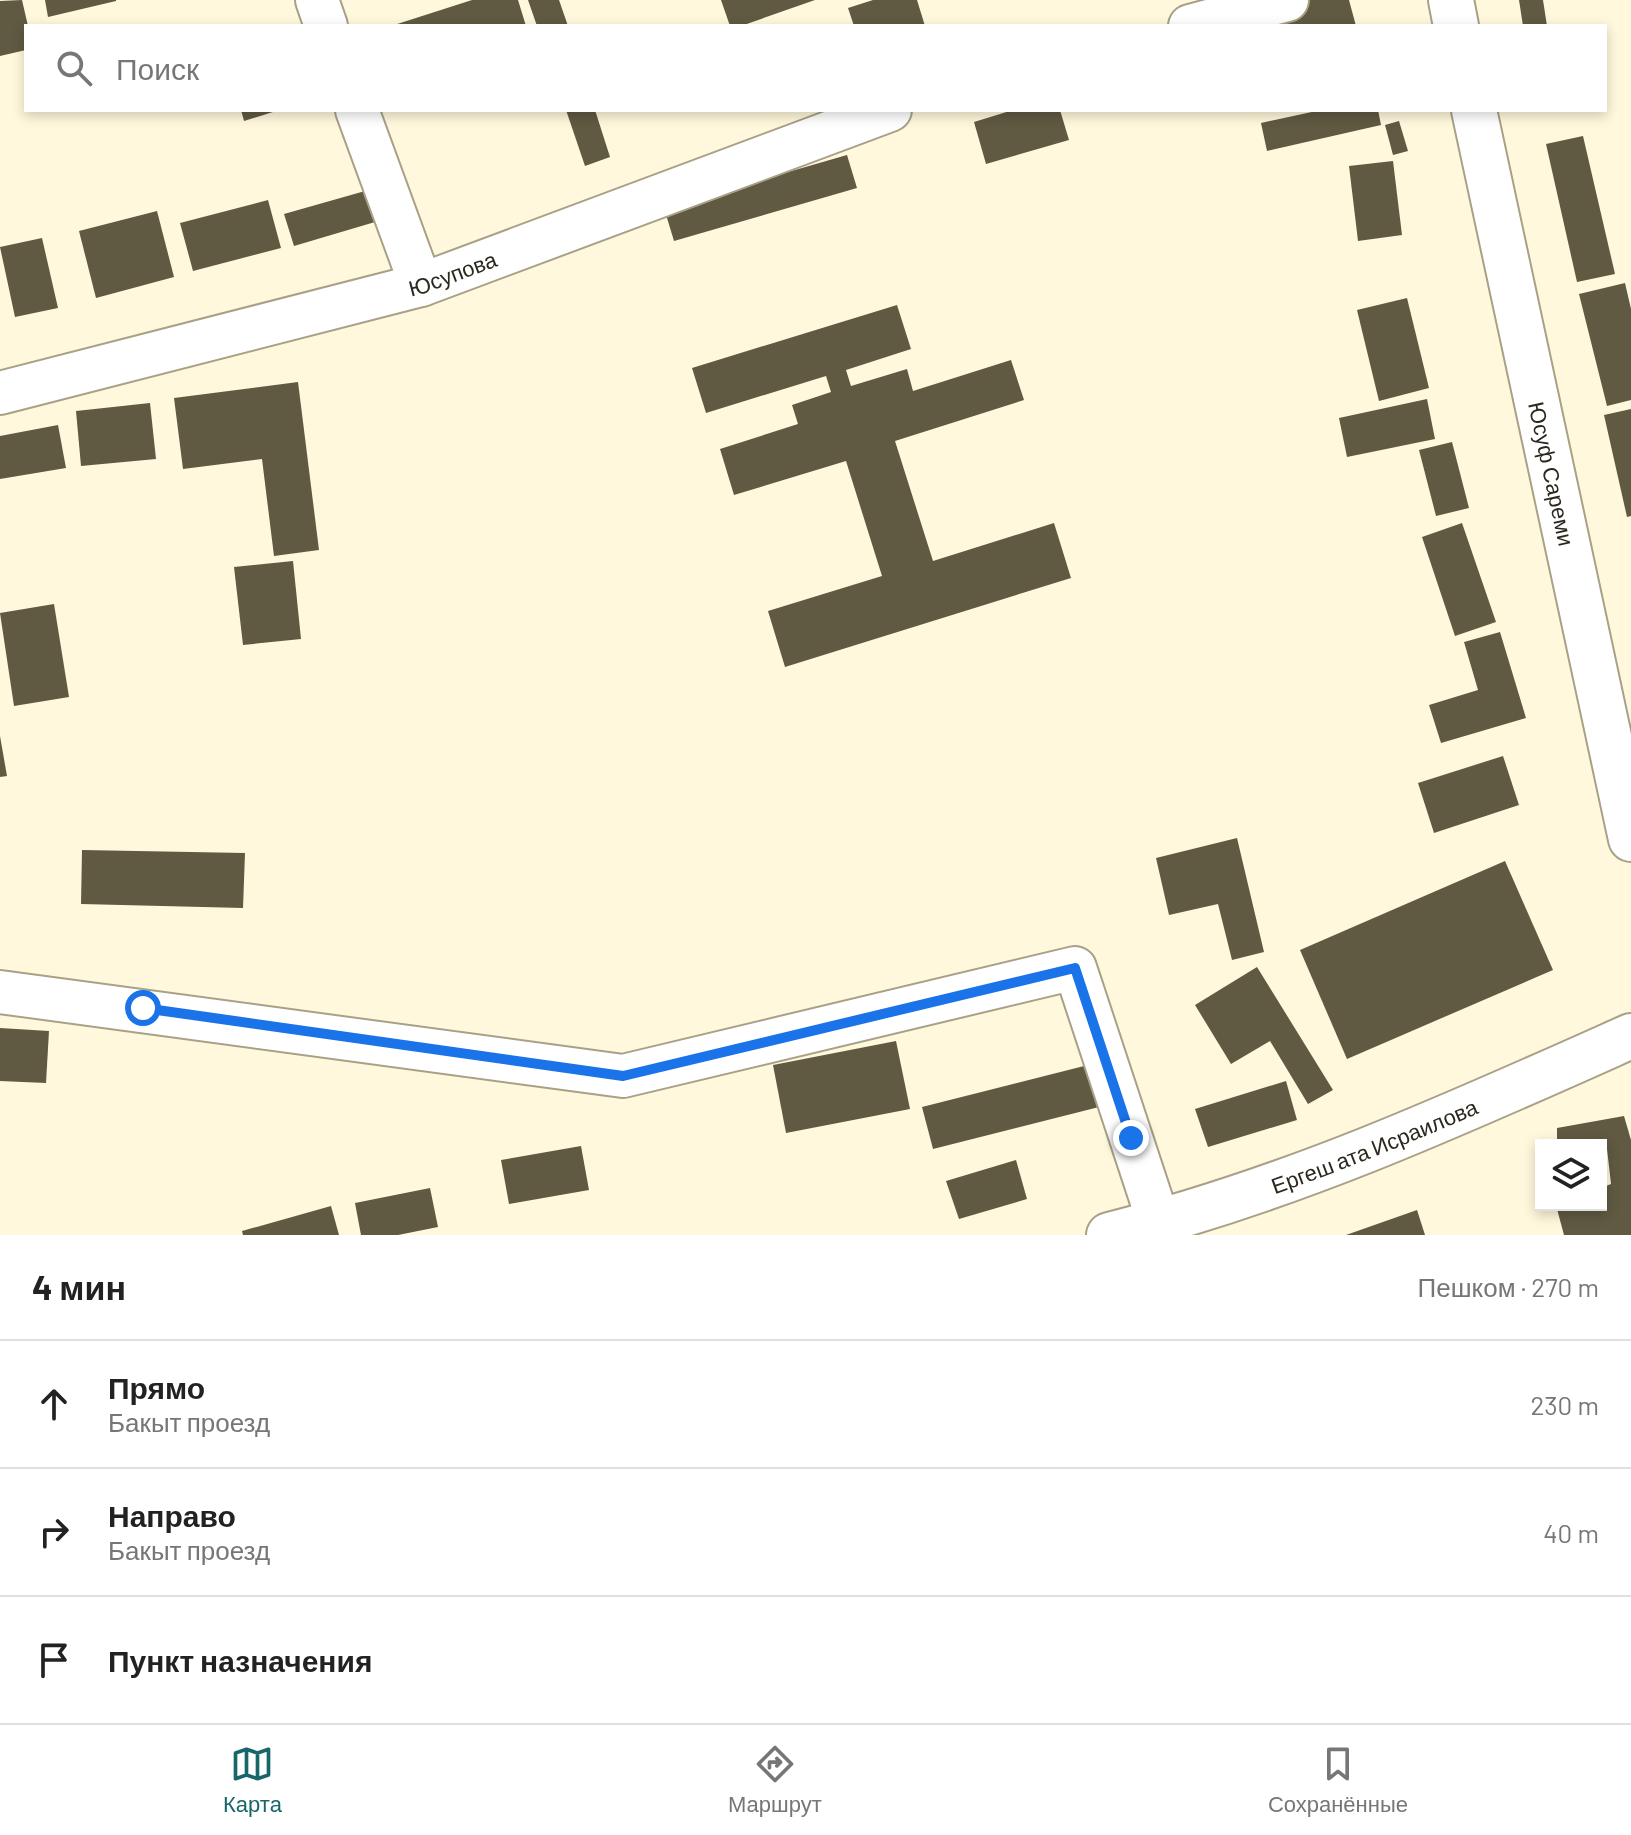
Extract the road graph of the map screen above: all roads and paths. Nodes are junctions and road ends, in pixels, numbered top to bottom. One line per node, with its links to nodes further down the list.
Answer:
1 (317, 0): 4 (street)
2 (1287, 0): 5 (street)
3 (1451, 0): 6 (main road)
4 (325, 24)
5 (1197, 24)
6 (1456, 24)
7 (358, 112): 10 (street)
8 (885, 112): 10 (street, Юсупова)
9 (1474, 112): 12 (main road, Юсуф Сареми)
10 (421, 285): 11 (street, Юсупова)
11 (0, 393)
12 (1631, 839)
13 (0, 992): 15 (street)
14 (1631, 1036): 15 (main road, Ергеш ата Исраилова)
15 (1174, 1225): 16 (main road, Ергеш ата Исраилова)
16 (1109, 1235)

